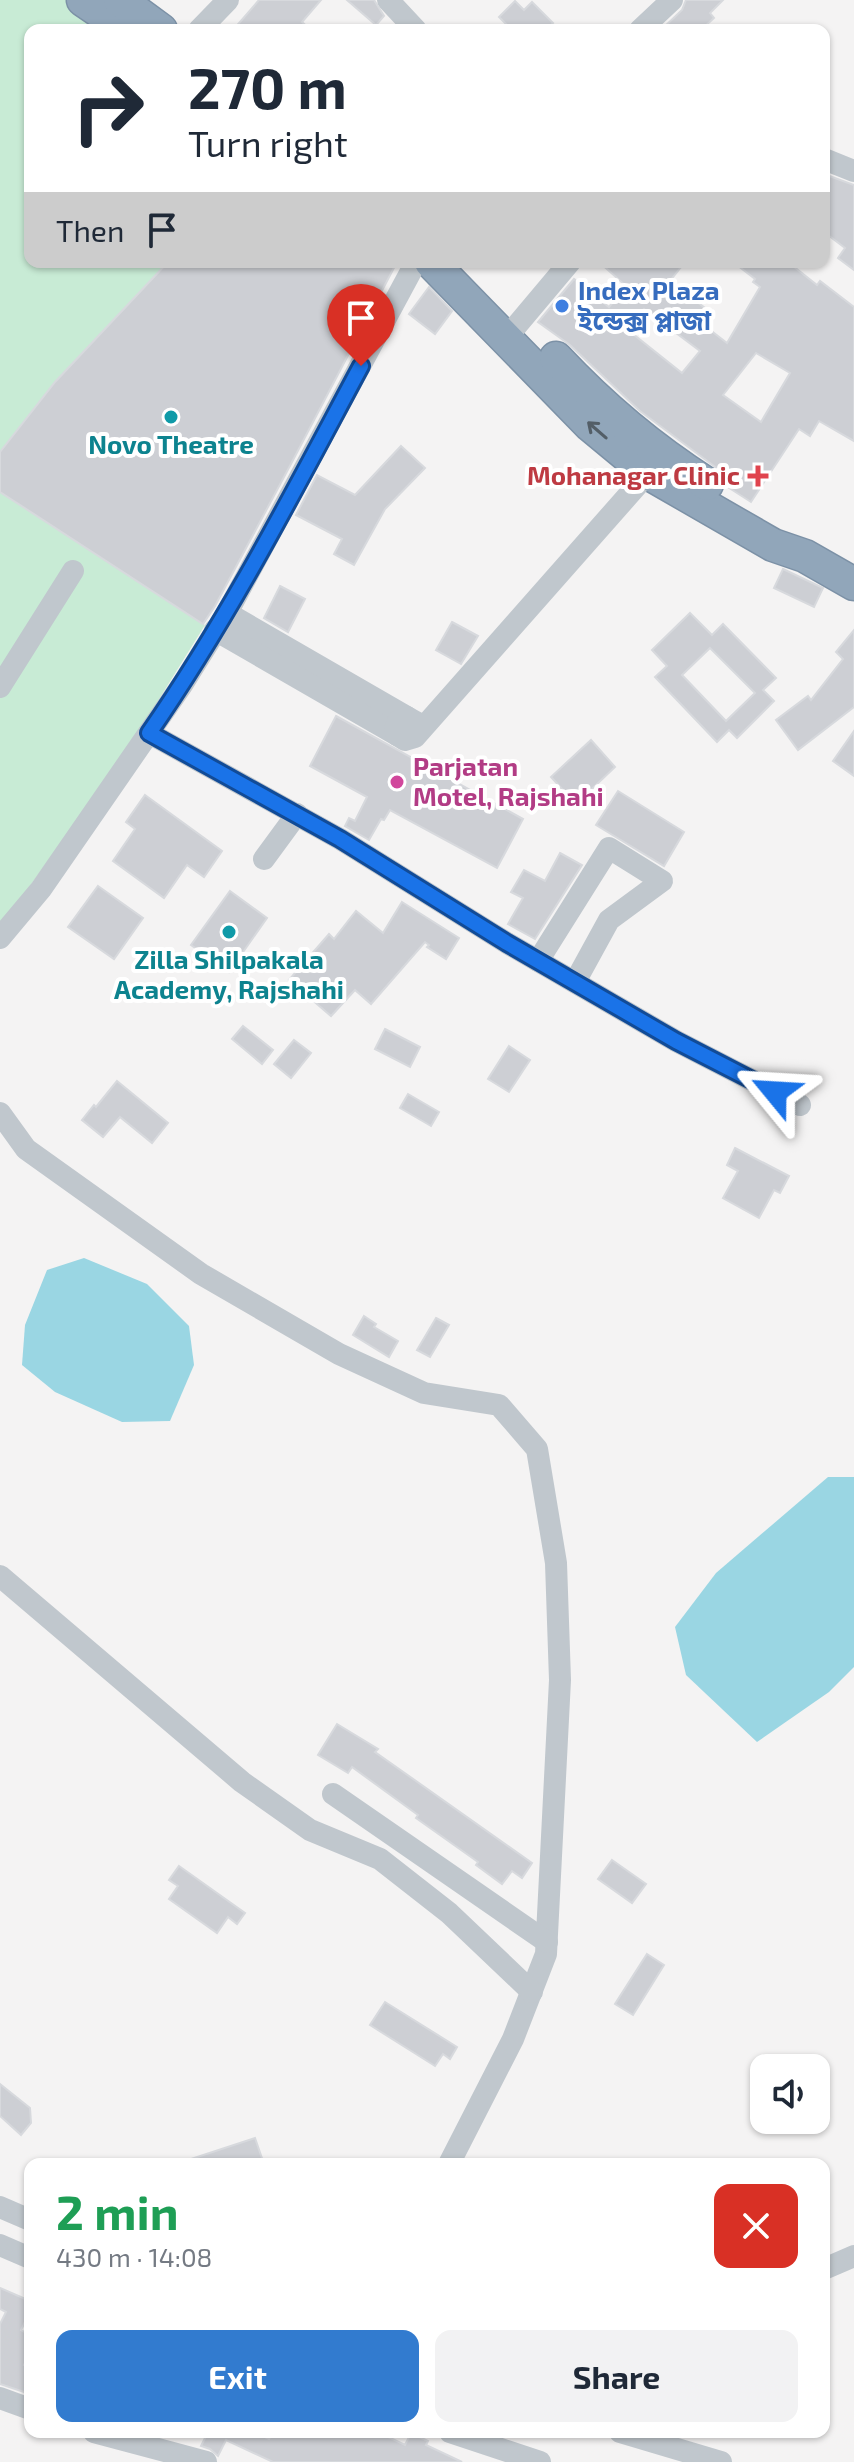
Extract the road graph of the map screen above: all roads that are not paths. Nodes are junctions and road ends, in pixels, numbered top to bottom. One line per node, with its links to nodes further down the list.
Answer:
1 (83, 0): 6 (highway)
2 (120, 0): 7 (highway)
3 (228, 0): 8 (street)
4 (388, 0): 9 (street)
5 (672, 0): 10 (street)
6 (118, 24)
7 (153, 24)
8 (205, 24)
9 (410, 24)
10 (646, 24)
11 (830, 161): 12 (street)
12 (854, 171)
13 (413, 268): 22 (street)
14 (438, 268): 17 (highway)
15 (465, 268): 17 (highway)
16 (565, 268): 17 (street)
17 (514, 329): 18 (highway, one-way to 17); 19 (highway)
18 (648, 473): 21 (highway); 22 (street)
19 (854, 566)
20 (73, 571): 23 (street)
21 (854, 584)
22 (221, 622): 24 (street)
23 (0, 687)
24 (149, 733): 25 (street); 27 (street)
25 (297, 814): 26 (street); 28 (street)
26 (264, 859)
27 (0, 938)
28 (538, 961): 29 (street); 29 (street)
29 (575, 982): 30 (street)
30 (800, 1105)
31 (0, 1113): 34 (street)
32 (0, 1576): 35 (street)
33 (333, 1794): 34 (street)
34 (547, 1942): 35 (street)
35 (532, 1992): 36 (street)
36 (452, 2158)
37 (0, 2207): 38 (street)
38 (24, 2217)
39 (0, 2245): 40 (street)
40 (24, 2255)
41 (854, 2256): 42 (street)
42 (830, 2266)
43 (0, 2398): 44 (street)
44 (24, 2407)
45 (116, 2438): 48 (street)
46 (468, 2438): 49 (street)
47 (640, 2438): 50 (street)
48 (206, 2462)
49 (540, 2462)
50 (721, 2462)

